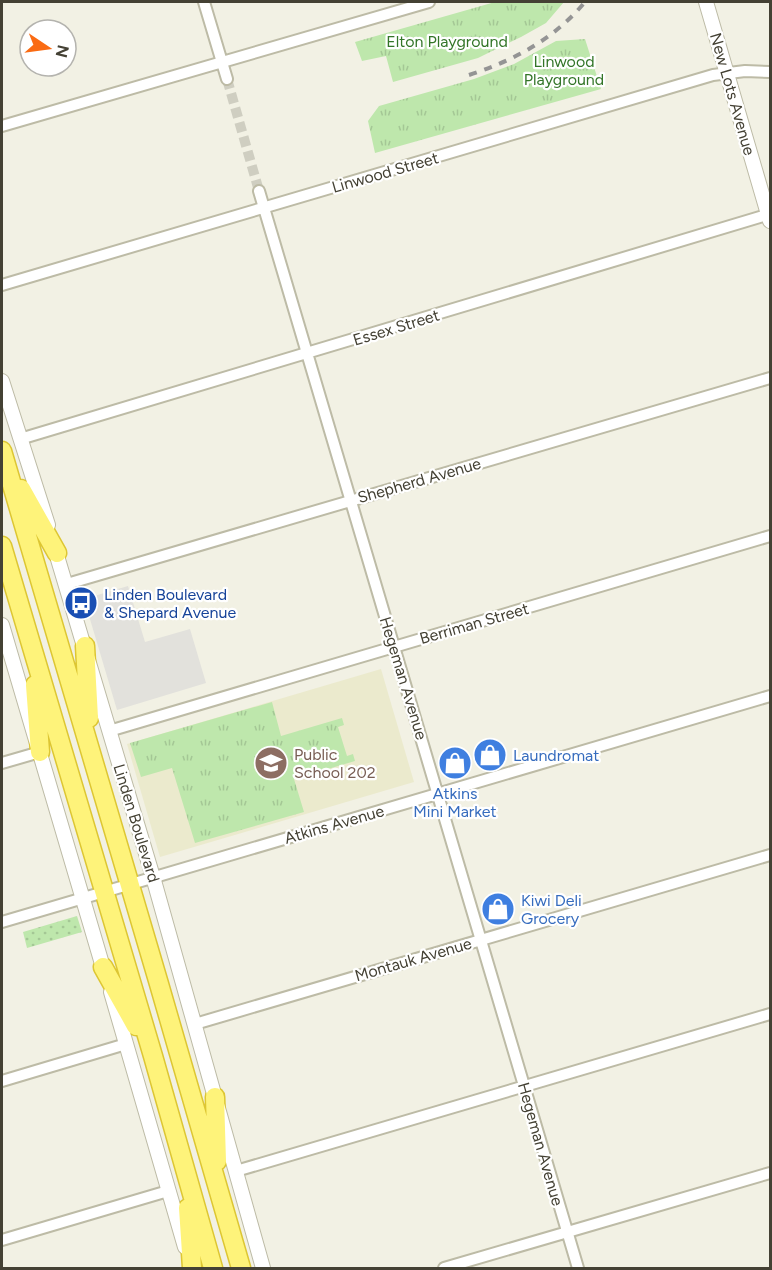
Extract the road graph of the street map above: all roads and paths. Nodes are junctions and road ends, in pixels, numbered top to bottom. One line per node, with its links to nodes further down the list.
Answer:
1 (204, 2): 4 (street)
2 (429, 2): 4 (street)
3 (706, 2): 6 (street, New Lots Avenue)
4 (222, 61): 7 (street); 8 (street)
5 (771, 72): 6 (street, Linwood Street)
6 (727, 73): 10 (street, Linwood Street); 11 (street, New Lots Avenue)
7 (227, 79)
8 (2, 126)
9 (259, 191): 10 (street, Hegeman Avenue)
10 (264, 207): 12 (street, Linwood Street); 13 (street, Hegeman Avenue)
11 (770, 216): 13 (street, Essex Street)
12 (2, 285)
13 (307, 354): 16 (street, Essex Street); 18 (street, Hegeman Avenue)
14 (771, 378): 18 (street, Shepherd Avenue)
15 (2, 381): 16 (street, Linden Boulevard)
16 (20, 439): 21 (street, Linden Boulevard)
17 (2, 454): 21 (highway); 30 (highway, Linden Boulevard)
18 (351, 500): 23 (street, Shepherd Avenue); 26 (street, Hegeman Avenue)
19 (771, 536): 26 (street, Berriman Street)
20 (2, 546): 22 (highway)
21 (57, 553): 23 (street, Linden Boulevard)
22 (4, 561): 27 (highway)
23 (67, 584): 25 (street, Linden Boulevard)
24 (2, 625): 31 (street)
25 (85, 646): 29 (street, Linden Boulevard); 30 (highway)
26 (394, 647): 29 (street, Berriman Street); 33 (street, Hegeman Avenue)
27 (32, 650): 31 (highway); 37 (highway)
28 (771, 696): 33 (street, Atkins Avenue)
29 (109, 731): 35 (street, Linden Boulevard)
30 (90, 750): 36 (highway, Linden Boulevard)
31 (40, 752): 32 (street); 38 (street)
32 (2, 763)
33 (438, 793): 35 (street, Atkins Avenue); 40 (street, Hegeman Avenue)
34 (771, 855): 40 (street, Montauk Avenue)
35 (153, 877): 36 (street, Atkins Avenue); 43 (street, Linden Boulevard)
36 (130, 884): 37 (street, Atkins Avenue); 52 (highway, Linden Boulevard)
37 (104, 892): 38 (street, Atkins Avenue); 45 (highway)
38 (82, 898): 39 (street, Atkins Avenue); 41 (street)
39 (2, 922)
40 (481, 939): 43 (street, Montauk Avenue); 47 (street, Hegeman Avenue)
41 (103, 967): 44 (street); 45 (highway)
42 (771, 1014): 47 (street)
43 (195, 1024): 48 (street, Linden Boulevard)
44 (126, 1044): 46 (street); 53 (street)
45 (153, 1056): 51 (highway)
46 (2, 1081)
47 (524, 1086): 49 (street); 54 (street, Hegeman Avenue)
48 (215, 1096): 49 (street, Linden Boulevard); 52 (highway)
49 (236, 1171): 59 (street, Linden Boulevard)
50 (771, 1173): 54 (street)
51 (186, 1174): 56 (highway); 57 (highway)
52 (218, 1187): 58 (highway, Linden Boulevard)
53 (168, 1191): 55 (street); 56 (street)
54 (567, 1232): 60 (street); 61 (street, Hegeman Avenue)
55 (2, 1240)
56 (192, 1269)
57 (213, 1269)
58 (241, 1269)
59 (263, 1269)
60 (444, 1269)
61 (579, 1269)

